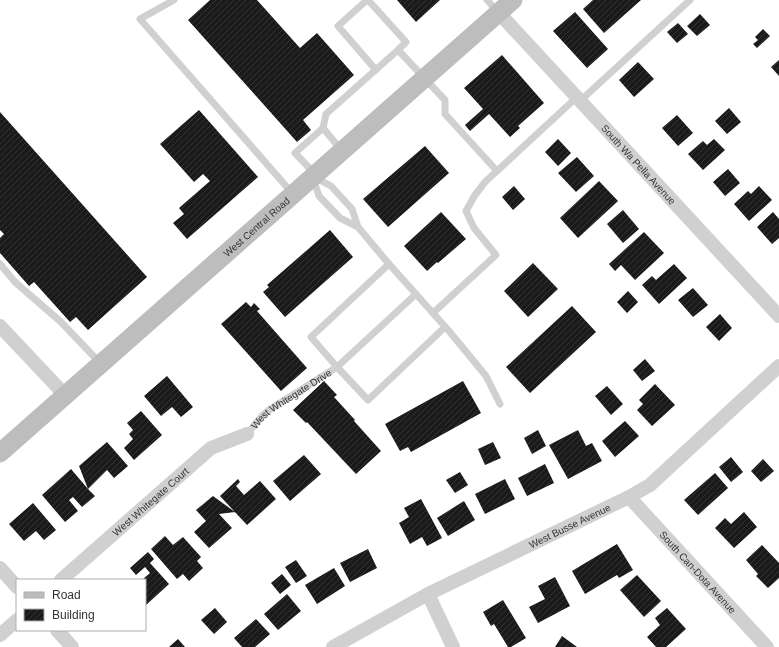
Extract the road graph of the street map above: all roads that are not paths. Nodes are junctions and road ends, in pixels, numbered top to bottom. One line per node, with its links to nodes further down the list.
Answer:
1 (174, 0): 14 (lane)
2 (367, 0): 6 (lane); 7 (lane)
3 (513, 0): 5 (main road, West Central Road)
4 (690, 0): 9 (lane)
5 (493, 6): 8 (main road, West Central Road); 9 (street, South Wa Pella Avenue)
6 (398, 50): 7 (lane); 8 (lane)
7 (376, 70): 10 (lane)
8 (424, 79): 11 (main road, West Central Road); 12 (lane)
9 (578, 99): 12 (lane); 20 (street, South Wa Pella Avenue)
10 (322, 128): 11 (lane); 13 (lane)
11 (342, 151): 13 (main road, West Central Road)
12 (496, 171): 19 (lane)
13 (314, 175): 14 (main road, West Central Road); 15 (lane); 15 (lane)
14 (293, 195): 23 (main road, West Central Road)
15 (358, 227): 17 (lane)
16 (0, 264): 23 (lane)
17 (389, 264): 18 (lane); 25 (lane)
18 (416, 294): 19 (lane); 25 (lane, West Whitegate Drive)
19 (433, 313): 22 (lane)
20 (779, 316)
21 (0, 326): 26 (street)
22 (445, 327): 25 (lane); 27 (lane)
23 (101, 364): 26 (main road, West Central Road)
24 (779, 366): 30 (street, West Busse Avenue)
25 (337, 367): 28 (lane, West Whitegate Drive)
26 (65, 395): 29 (main road, West Central Road)
27 (500, 404)
28 (247, 434): 32 (street, West Whitegate Court)
29 (0, 453)
30 (629, 497): 34 (street, West Busse Avenue); 41 (street, South Can-Dota Avenue)
31 (0, 568): 33 (street)
32 (62, 579)
33 (16, 585)
34 (428, 594): 39 (street, West Busse Avenue); 40 (street)
35 (16, 621): 37 (street)
36 (58, 631): 38 (street)
37 (0, 635)
38 (72, 647)
39 (333, 647)
40 (453, 647)
41 (767, 647)

